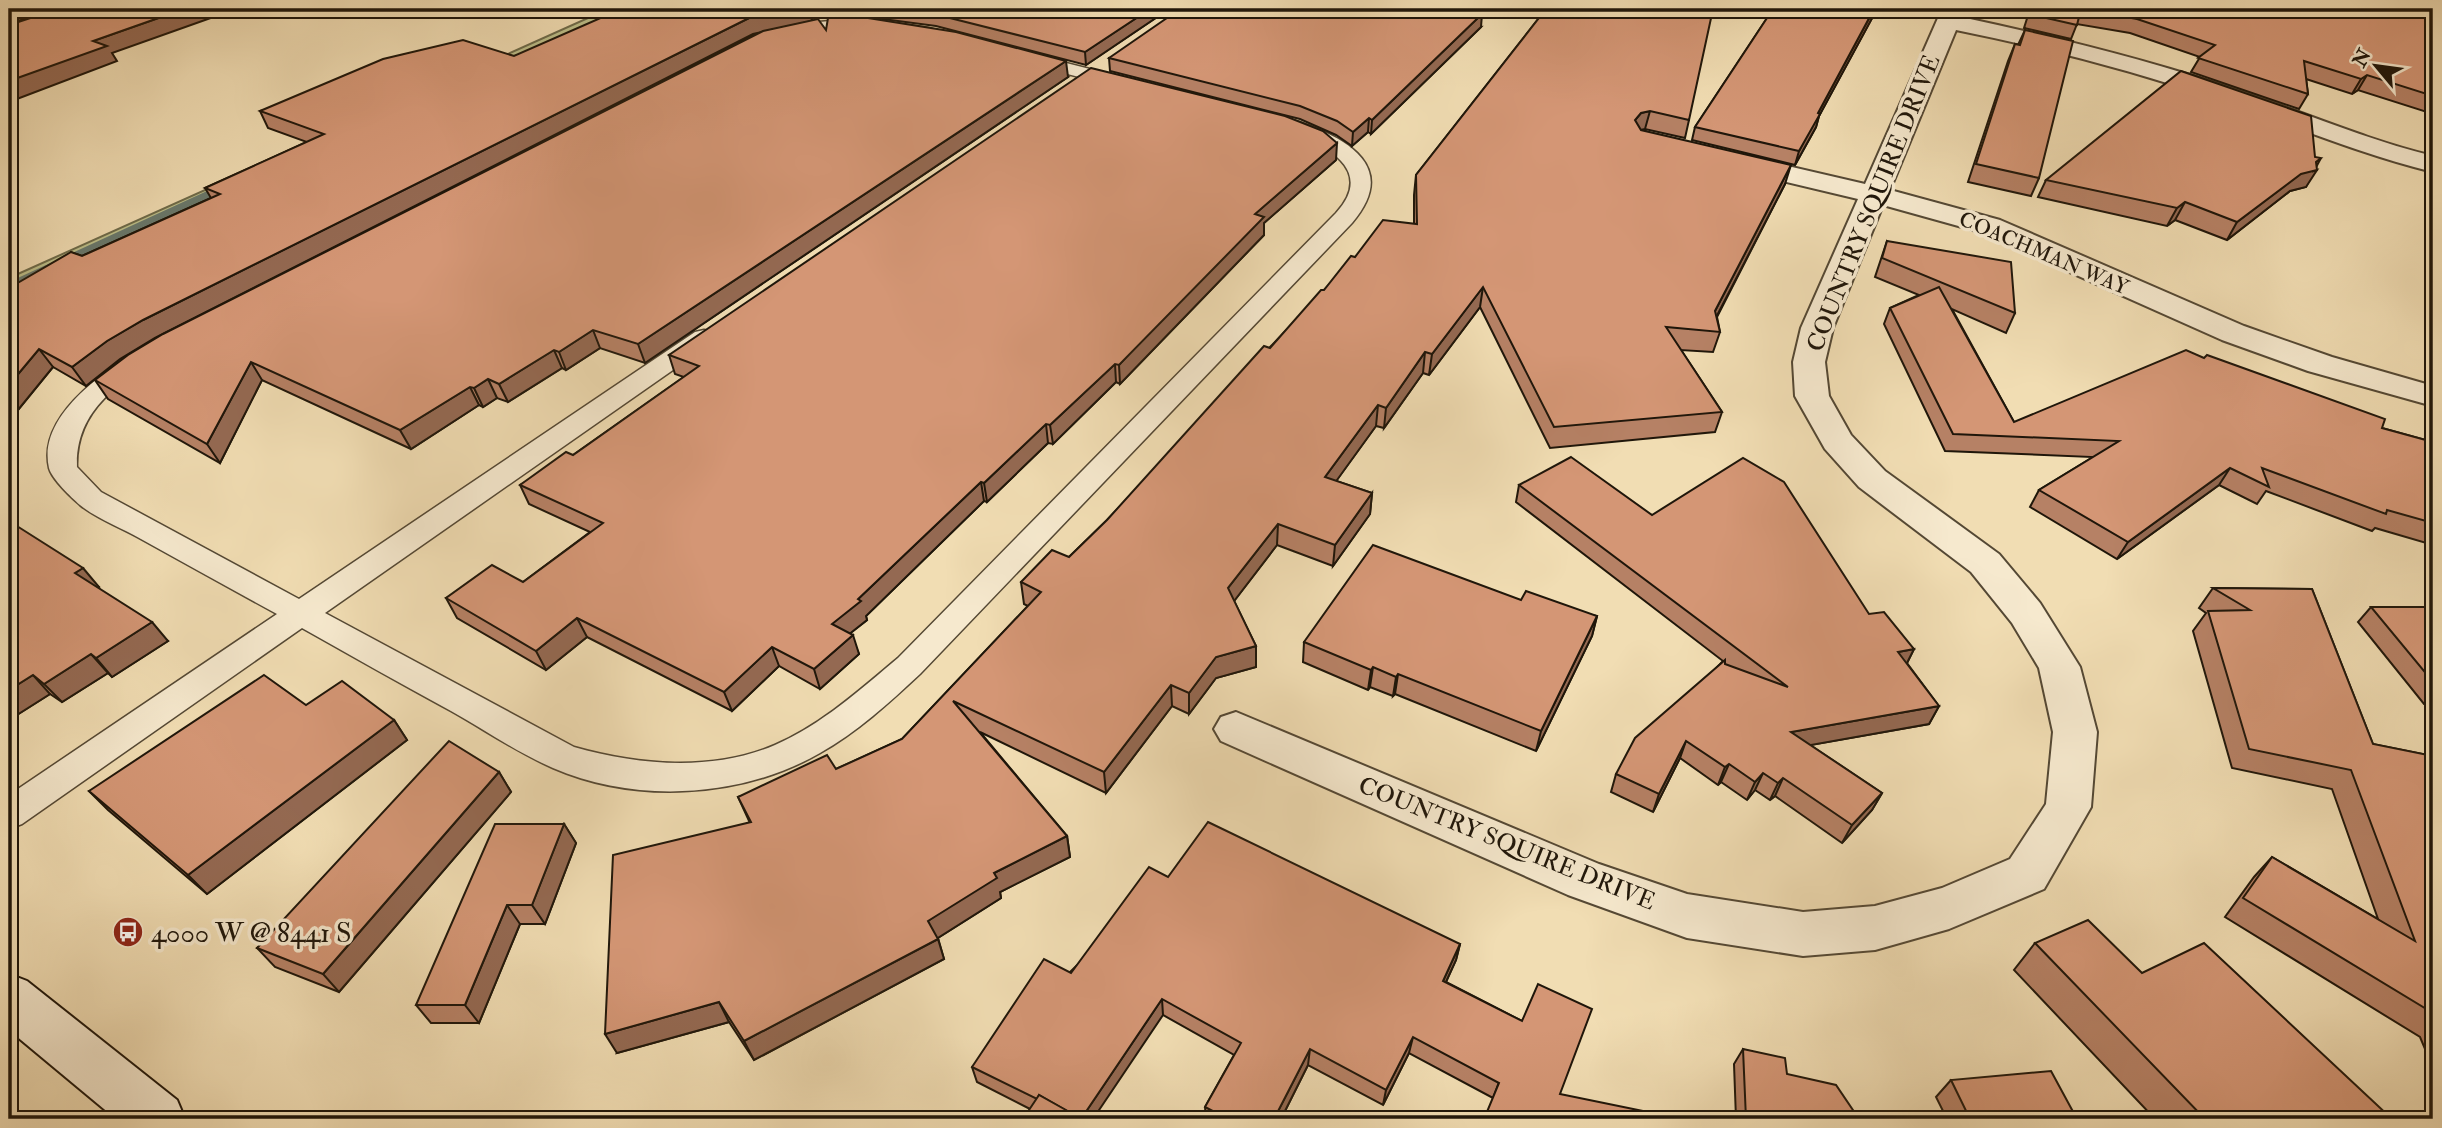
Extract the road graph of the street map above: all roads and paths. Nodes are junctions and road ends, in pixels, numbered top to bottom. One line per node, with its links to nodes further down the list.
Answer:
1 (1950, 15): 6 (street); 7 (street, COUNTRY SQUIRE DRIVE)
2 (1120, 52): 3 (lane)
3 (1088, 74): 4 (lane); 10 (lane); 10 (lane)
4 (1065, 90)
5 (1713, 156): 7 (street, COACHMAN WAY)
6 (2433, 164)
7 (1874, 194): 9 (street, COACHMAN WAY); 11 (street, COUNTRY SQUIRE DRIVE)
8 (723, 324): 10 (lane)
9 (2433, 396)
10 (301, 613): 12 (lane)
11 (1236, 729)
12 (9, 814)
13 (9, 998): 14 (street)
14 (158, 1119)

